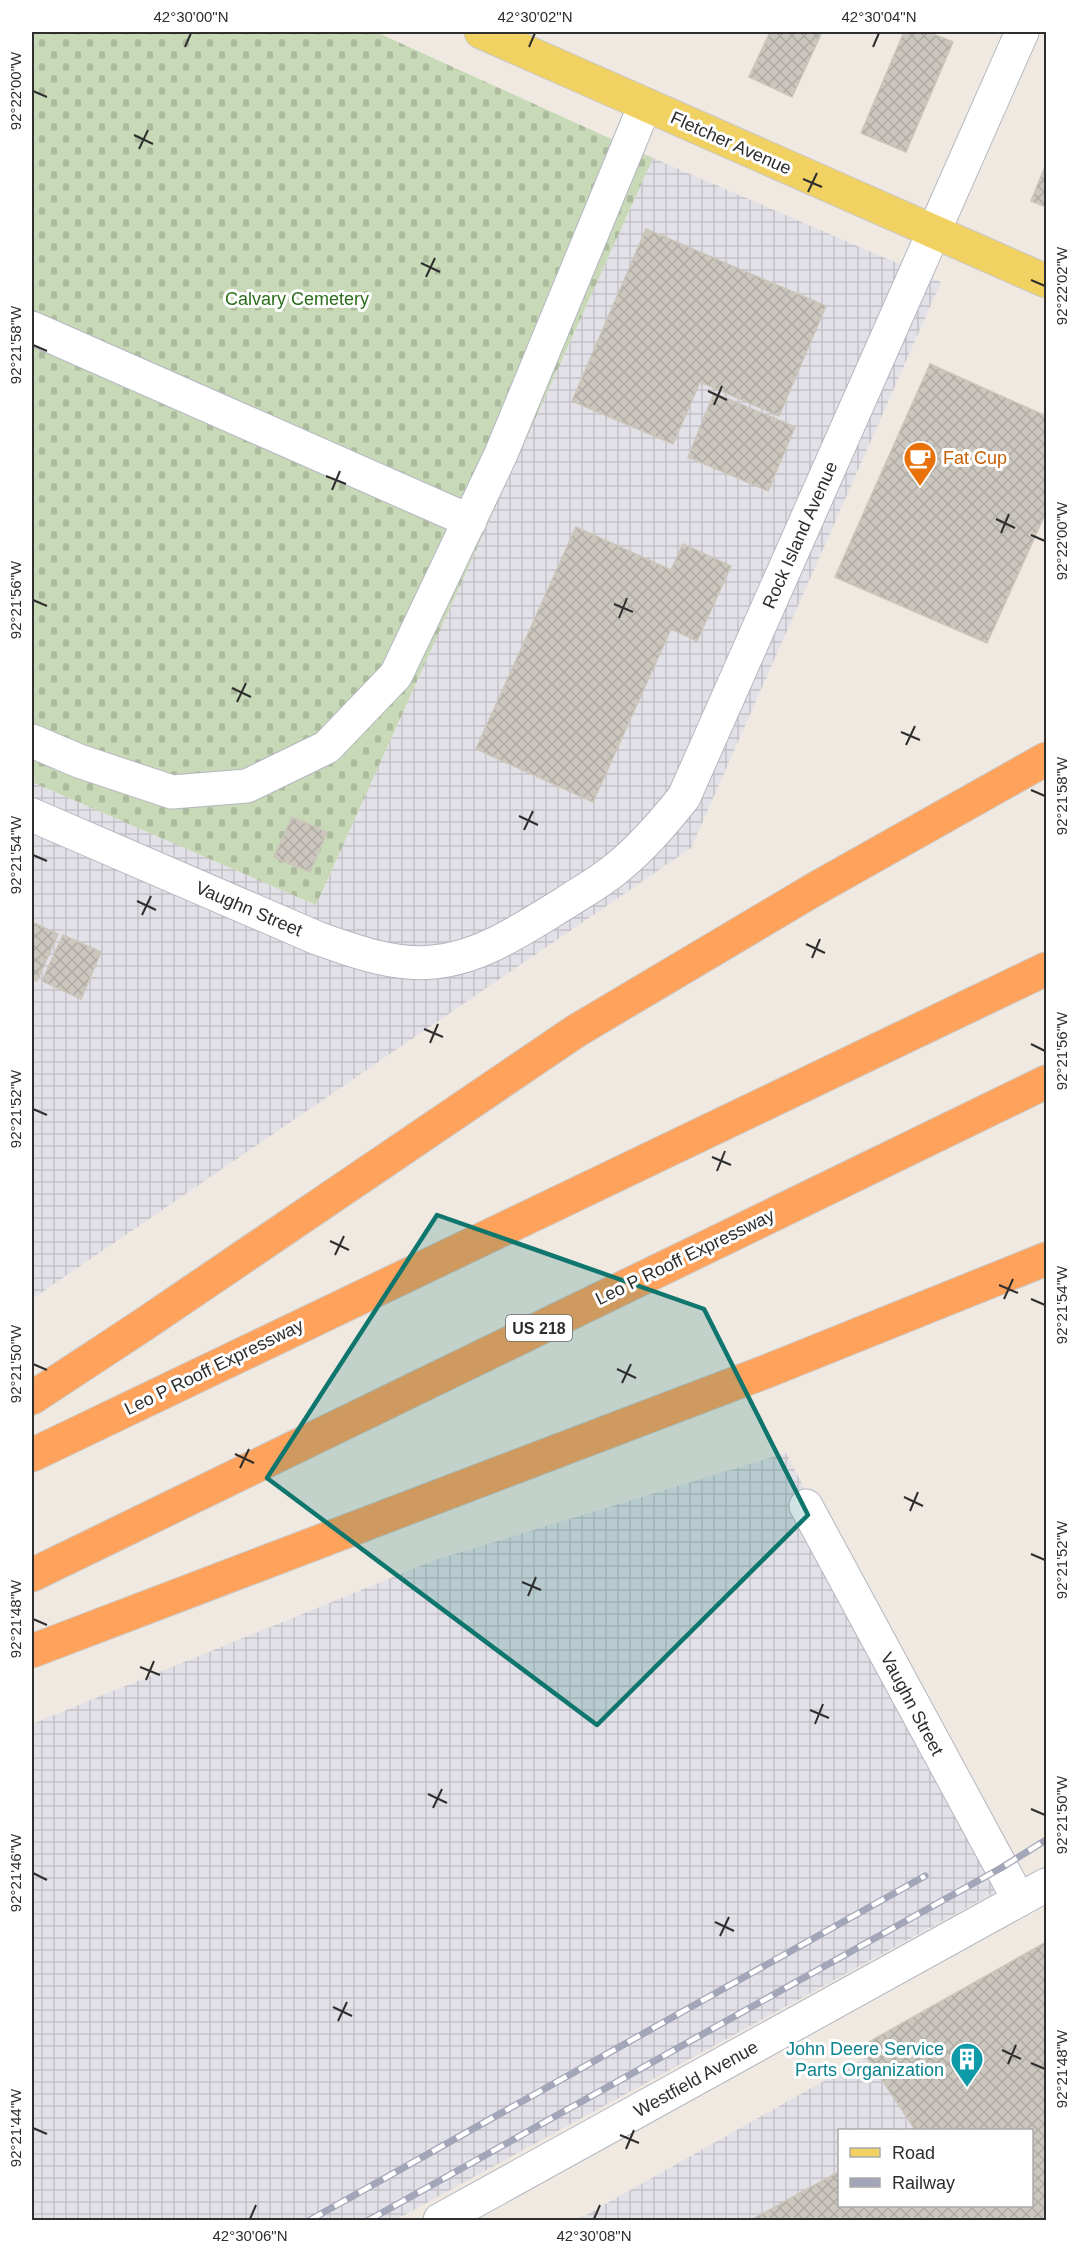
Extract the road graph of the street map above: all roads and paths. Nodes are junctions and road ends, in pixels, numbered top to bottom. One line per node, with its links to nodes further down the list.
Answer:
1 (481, 32): 3 (main road, Fletcher Avenue)
2 (1022, 32): 4 (street, Rock Island Avenue)
3 (645, 105): 4 (main road, Fletcher Avenue); 7 (street)
4 (933, 232): 5 (main road, Fletcher Avenue); 11 (street, Rock Island Avenue)
5 (1047, 281)
6 (32, 328): 7 (street)
7 (470, 521): 8 (street)
8 (32, 741)
9 (1047, 759): 15 (highway)
10 (32, 815): 11 (street, Vaughn Street)
11 (475, 952)
12 (1047, 969): 16 (highway, Leo P Rooff Expressway)
13 (1047, 1082): 18 (highway, Leo P Rooff Expressway / US 218)
14 (1047, 1258): 19 (highway)
15 (32, 1398)
16 (32, 1455)
17 (806, 1506): 21 (street, Vaughn Street)
18 (32, 1575)
19 (32, 1651)
20 (1047, 1885): 21 (street, Westfield Avenue)
21 (1018, 1900): 22 (street, Westfield Avenue)
22 (440, 2220)

